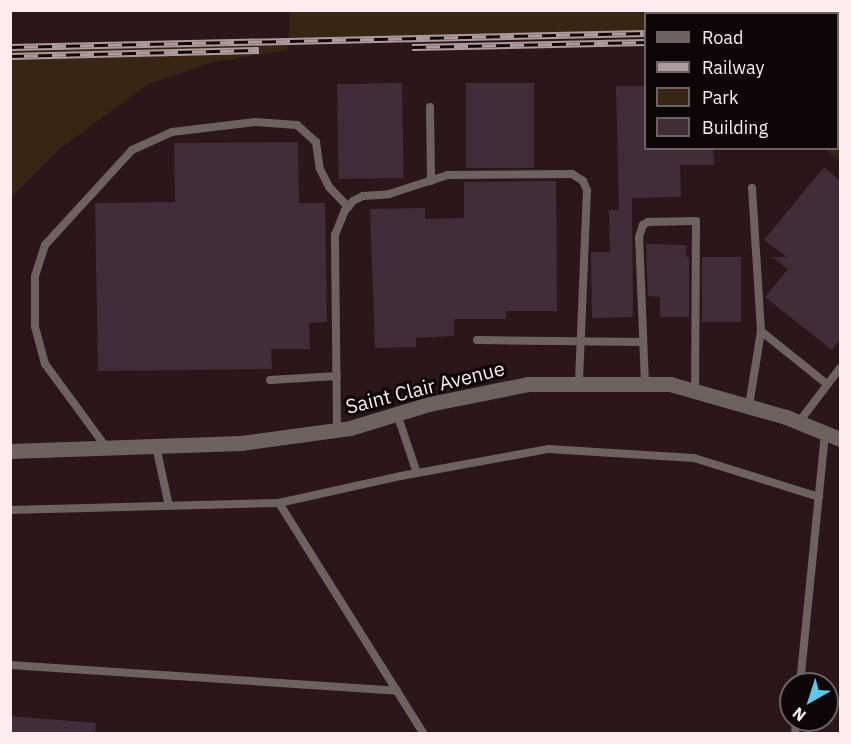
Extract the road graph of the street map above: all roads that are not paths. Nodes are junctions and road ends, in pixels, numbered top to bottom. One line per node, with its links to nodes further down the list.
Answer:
1 (430, 107): 2 (lane)
2 (431, 181): 4 (lane); 6 (lane)
3 (752, 188): 5 (lane)
4 (348, 207): 10 (lane); 23 (lane)
5 (761, 331): 14 (lane); 16 (lane)
6 (581, 339): 7 (lane); 8 (lane); 12 (lane)
7 (477, 340)
8 (643, 342): 13 (lane); 15 (lane)
9 (840, 368): 14 (lane)
10 (337, 375): 11 (lane); 19 (lane)
11 (270, 380)
12 (579, 384): 13 (street, Saint Clair Avenue); 17 (street, Saint Clair Avenue)
13 (645, 384): 15 (street, Saint Clair Avenue)
14 (827, 384): 18 (lane)
15 (695, 391): 16 (street, Saint Clair Avenue)
16 (749, 406): 18 (street, Saint Clair Avenue)
17 (397, 414): 19 (street, Saint Clair Avenue); 25 (lane)
18 (799, 422): 20 (street, Saint Clair Avenue)
19 (337, 430): 22 (street, Saint Clair Avenue)
20 (825, 433): 21 (street, Saint Clair Avenue); 26 (lane)
21 (840, 440)
22 (156, 446): 23 (street, Saint Clair Avenue); 28 (lane)
23 (106, 448): 24 (street, Saint Clair Avenue)
24 (10, 451)
25 (417, 473): 26 (lane); 27 (lane)
26 (819, 497): 31 (lane)
27 (279, 503): 28 (lane); 32 (lane)
28 (169, 506): 29 (lane)
29 (10, 510)
30 (10, 665): 32 (lane)
31 (801, 672)
32 (397, 691): 33 (lane)
33 (424, 734)

